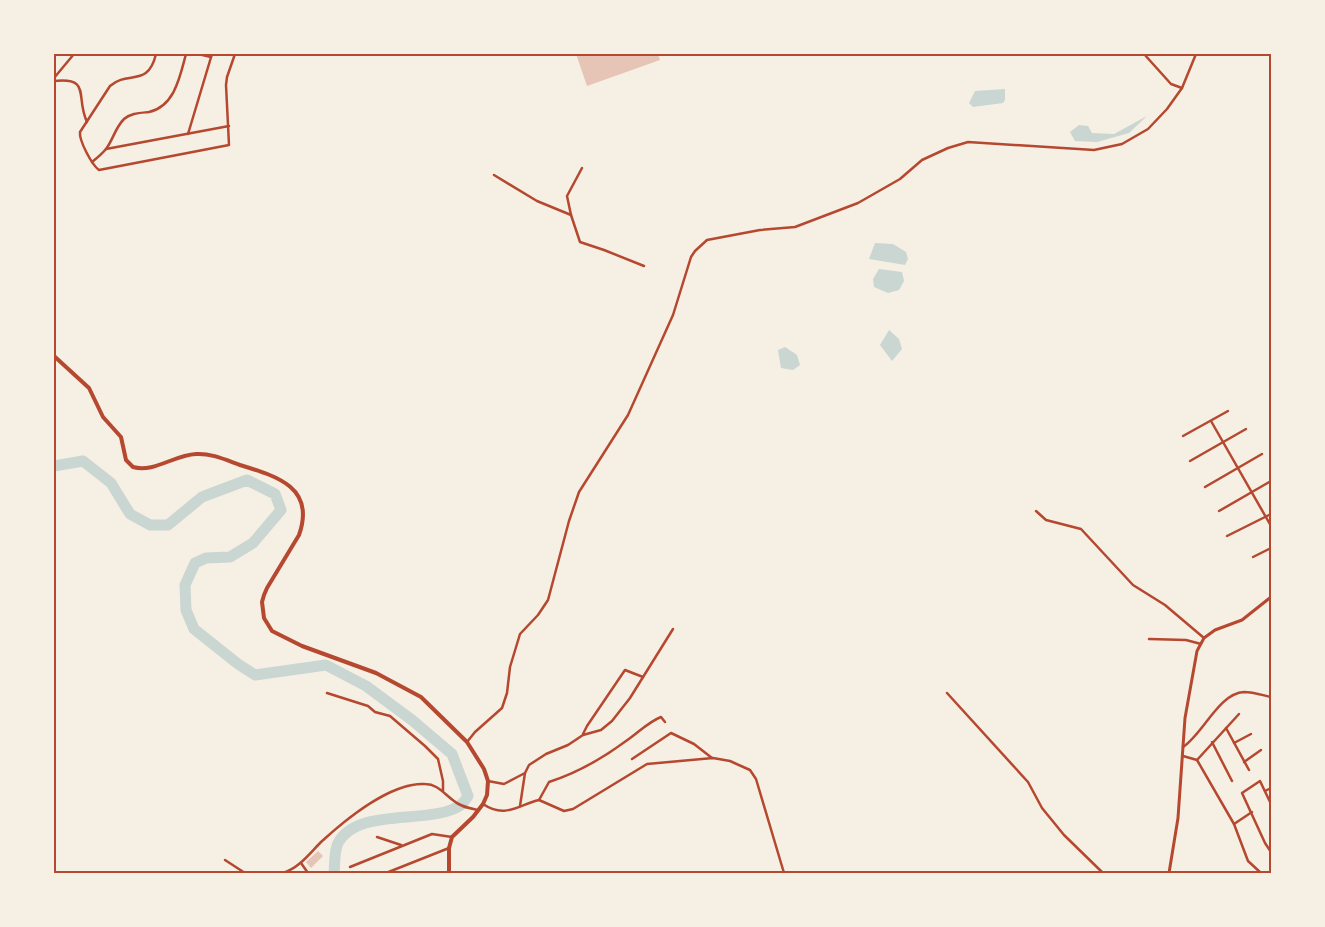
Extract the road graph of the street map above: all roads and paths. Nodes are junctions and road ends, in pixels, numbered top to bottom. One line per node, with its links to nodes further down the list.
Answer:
1 (74, 54): 9 (street)
2 (156, 54): 11 (street)
3 (186, 54): 14 (street)
4 (198, 54): 8 (street)
5 (236, 54): 12 (street)
6 (1144, 54): 10 (street)
7 (1196, 54): 10 (street)
8 (212, 55): 13 (street)
9 (54, 79): 11 (street)
10 (1182, 88): 54 (street)
11 (87, 122): 15 (street)
12 (228, 126): 13 (street); 15 (street)
13 (188, 134): 14 (street)
14 (106, 149): 15 (street)
15 (92, 162)
16 (582, 168): 18 (street)
17 (494, 175): 18 (street)
18 (571, 215): 19 (street)
19 (644, 266)
20 (54, 356): 54 (main road)
21 (1228, 411): 22 (street)
22 (1211, 421): 24 (street); 25 (street)
23 (1246, 429): 25 (street)
24 (1183, 436)
25 (1223, 442): 27 (street); 28 (street)
26 (1262, 454): 28 (street)
27 (1190, 461)
28 (1238, 468): 30 (street); 31 (street)
29 (1271, 481): 31 (street)
30 (1205, 487)
31 (1252, 492): 33 (street); 35 (street)
32 (1036, 511): 42 (street)
33 (1219, 511)
34 (1271, 514): 35 (street)
35 (1266, 517): 36 (street); 37 (street)
36 (1271, 526)
37 (1226, 536)
38 (1271, 548): 39 (street)
39 (1253, 557)
40 (1271, 597): 42 (street)
41 (673, 629): 45 (street)
42 (1204, 638): 44 (street)
43 (1149, 639): 44 (street)
44 (1201, 644): 57 (street)
45 (643, 677): 53 (street); 53 (street)
46 (947, 692): 92 (street)
47 (327, 693): 69 (street)
48 (1271, 697): 57 (street)
49 (1239, 714): 51 (street)
50 (665, 722): 71 (street)
51 (1226, 728): 55 (street); 56 (street)
52 (1251, 734): 56 (street)
53 (583, 736): 65 (street)
54 (467, 742): 66 (main road)
55 (1212, 742): 62 (street); 67 (street)
56 (1234, 744): 63 (street)
57 (1182, 748): 59 (street)
58 (1261, 750): 63 (street)
59 (1182, 756): 62 (street); 93 (street)
60 (713, 758): 61 (street); 71 (street); 91 (street)
61 (632, 759)
62 (1197, 760): 77 (street)
63 (1244, 762): 64 (street)
64 (1249, 770)
65 (525, 773): 66 (street); 74 (street)
66 (488, 780): 72 (main road)
67 (1232, 781)
68 (1271, 788): 70 (street)
69 (443, 791): 75 (street); 84 (street)
70 (1265, 791): 73 (street); 76 (street)
71 (539, 800): 74 (street)
72 (483, 804): 74 (street); 75 (main road)
73 (1271, 804)
74 (520, 806)
75 (478, 810): 79 (main road)
76 (1252, 812): 77 (street); 82 (street)
77 (1234, 824): 94 (street)
78 (377, 837): 80 (street)
79 (452, 837): 80 (street); 81 (main road)
80 (403, 846): 85 (street)
81 (449, 848): 89 (street); 90 (main road)
82 (1271, 852)
83 (225, 860): 86 (street)
84 (301, 864): 87 (street); 88 (street)
85 (350, 867)
86 (244, 873)
87 (283, 873)
88 (308, 873)
89 (386, 873)
90 (449, 873)
91 (784, 873)
92 (1103, 873)
93 (1169, 873)
94 (1261, 873)

